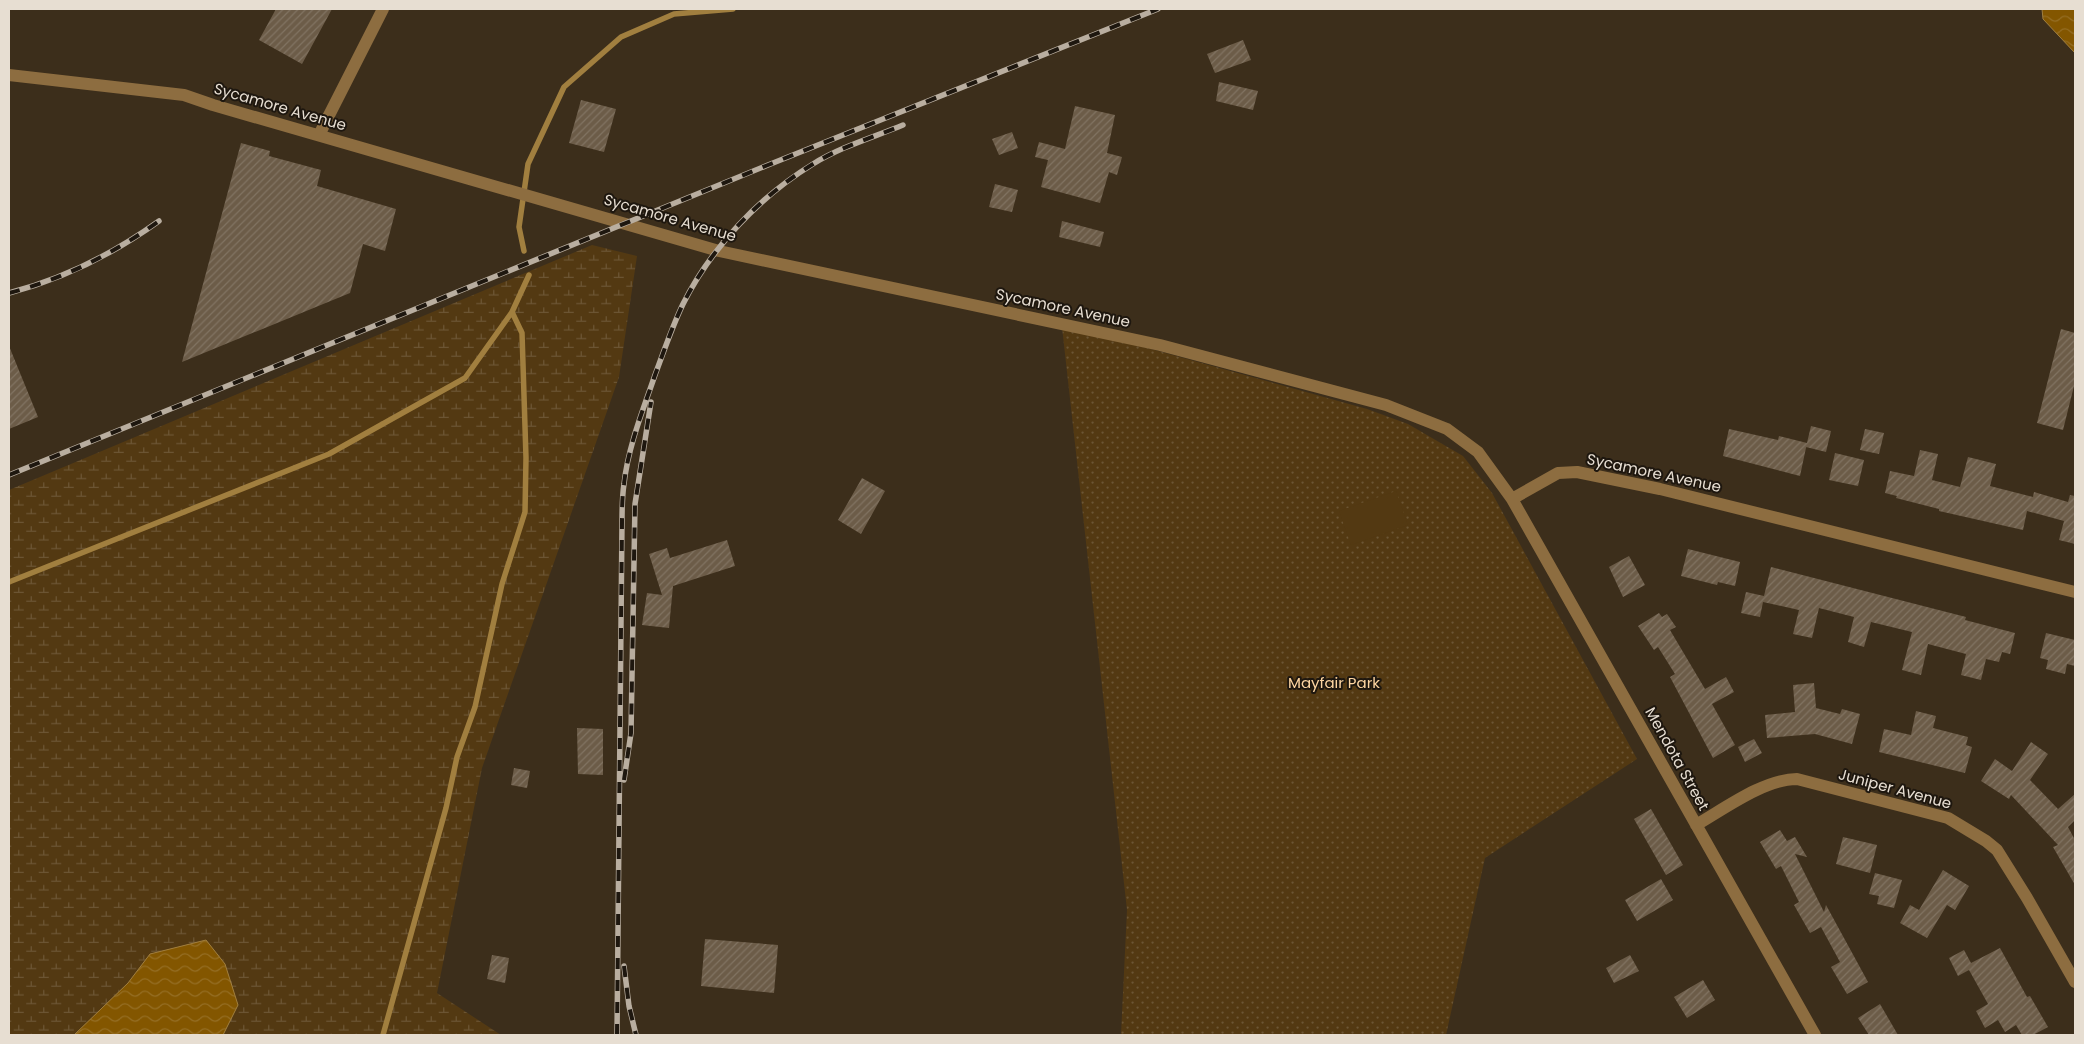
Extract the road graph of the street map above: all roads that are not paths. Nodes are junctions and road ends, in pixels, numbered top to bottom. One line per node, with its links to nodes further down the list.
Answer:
1 (383, 9): 3 (street)
2 (9, 75): 3 (street, Sycamore Avenue)
3 (319, 135): 4 (street, Sycamore Avenue)
4 (1512, 499): 5 (street, Sycamore Avenue); 6 (street, Mendota Street)
5 (2075, 592)
6 (1696, 825): 7 (street, Juniper Avenue); 8 (street, Mendota Street)
7 (2075, 982)
8 (1815, 1035)

